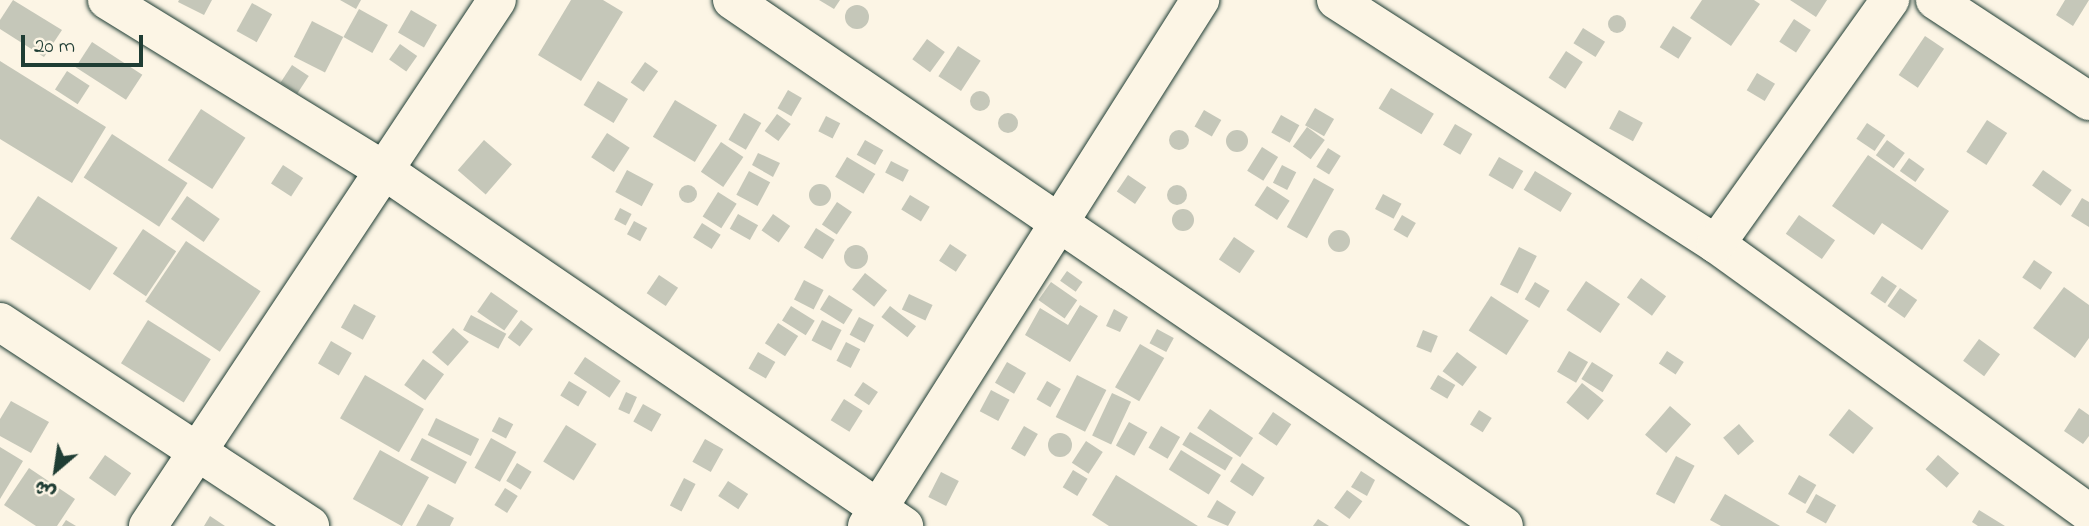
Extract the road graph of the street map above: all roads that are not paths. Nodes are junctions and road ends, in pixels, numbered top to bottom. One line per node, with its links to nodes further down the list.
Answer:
1 (107, 0): 9 (street)
2 (497, 0): 9 (street)
3 (732, 0): 10 (street)
4 (1200, 0): 10 (street)
5 (1336, 0): 11 (street)
6 (1890, 0): 11 (street)
7 (1935, 0): 8 (street)
8 (2089, 101)
9 (385, 171): 13 (street); 15 (street)
10 (1057, 222): 15 (street); 18 (street)
11 (1716, 244): 14 (street)
12 (0, 322): 13 (street)
13 (200, 451): 16 (street); 17 (street)
14 (2089, 513)
15 (883, 520)
16 (148, 526)
17 (310, 526)
18 (1504, 526)

